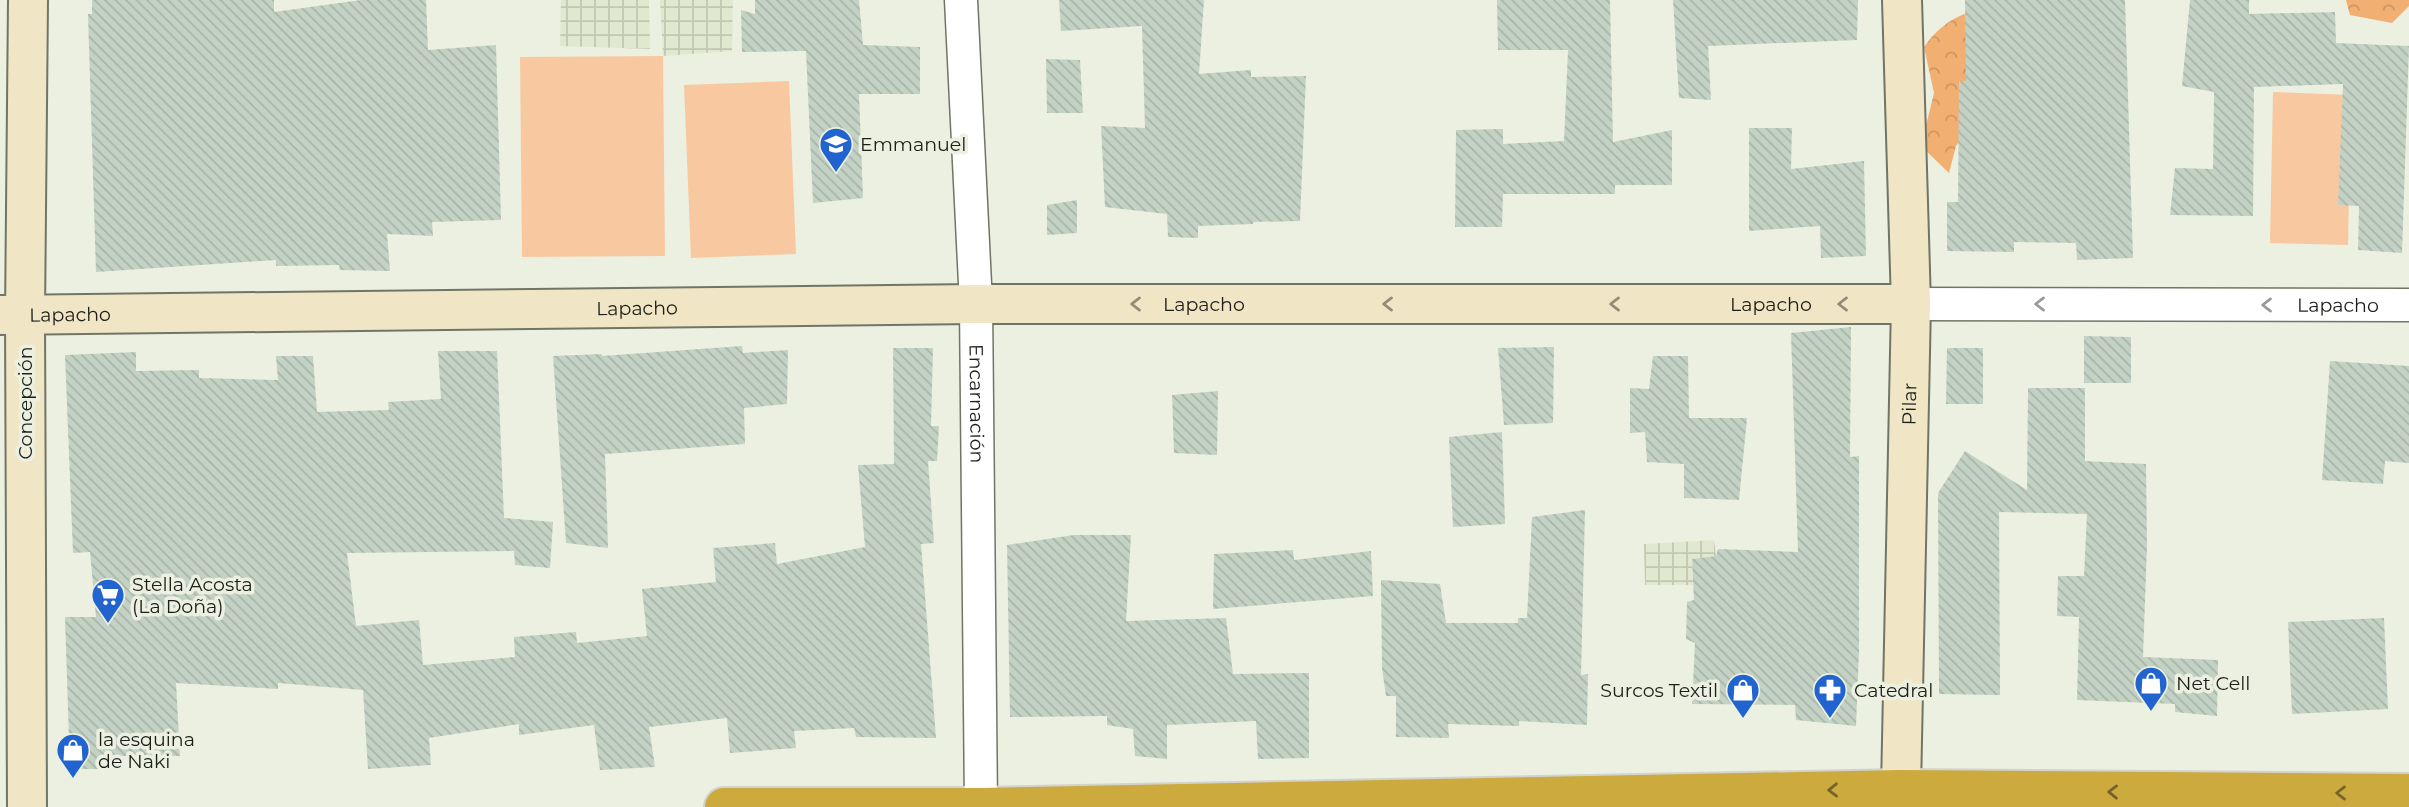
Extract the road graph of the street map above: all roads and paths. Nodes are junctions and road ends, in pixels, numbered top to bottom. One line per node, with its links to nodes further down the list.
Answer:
1 (29, 0): 7 (street, Concepción)
2 (961, 0): 4 (street, Encarnación)
3 (1902, 0): 5 (street, Pilar)
4 (976, 304): 5 (street, Lapacho, one-way to 4); 7 (street, Lapacho); 12 (street, Encarnación)
5 (1911, 304): 6 (street, Lapacho, one-way to 5); 9 (street, Pilar)
6 (2409, 305)
7 (13, 315): 10 (street, Concepción)
8 (2409, 793): 9 (highway, one-way to 9)
9 (1902, 798): 12 (highway, one-way to 12)
10 (27, 807)
11 (724, 807): 12 (highway)
12 (981, 807)

